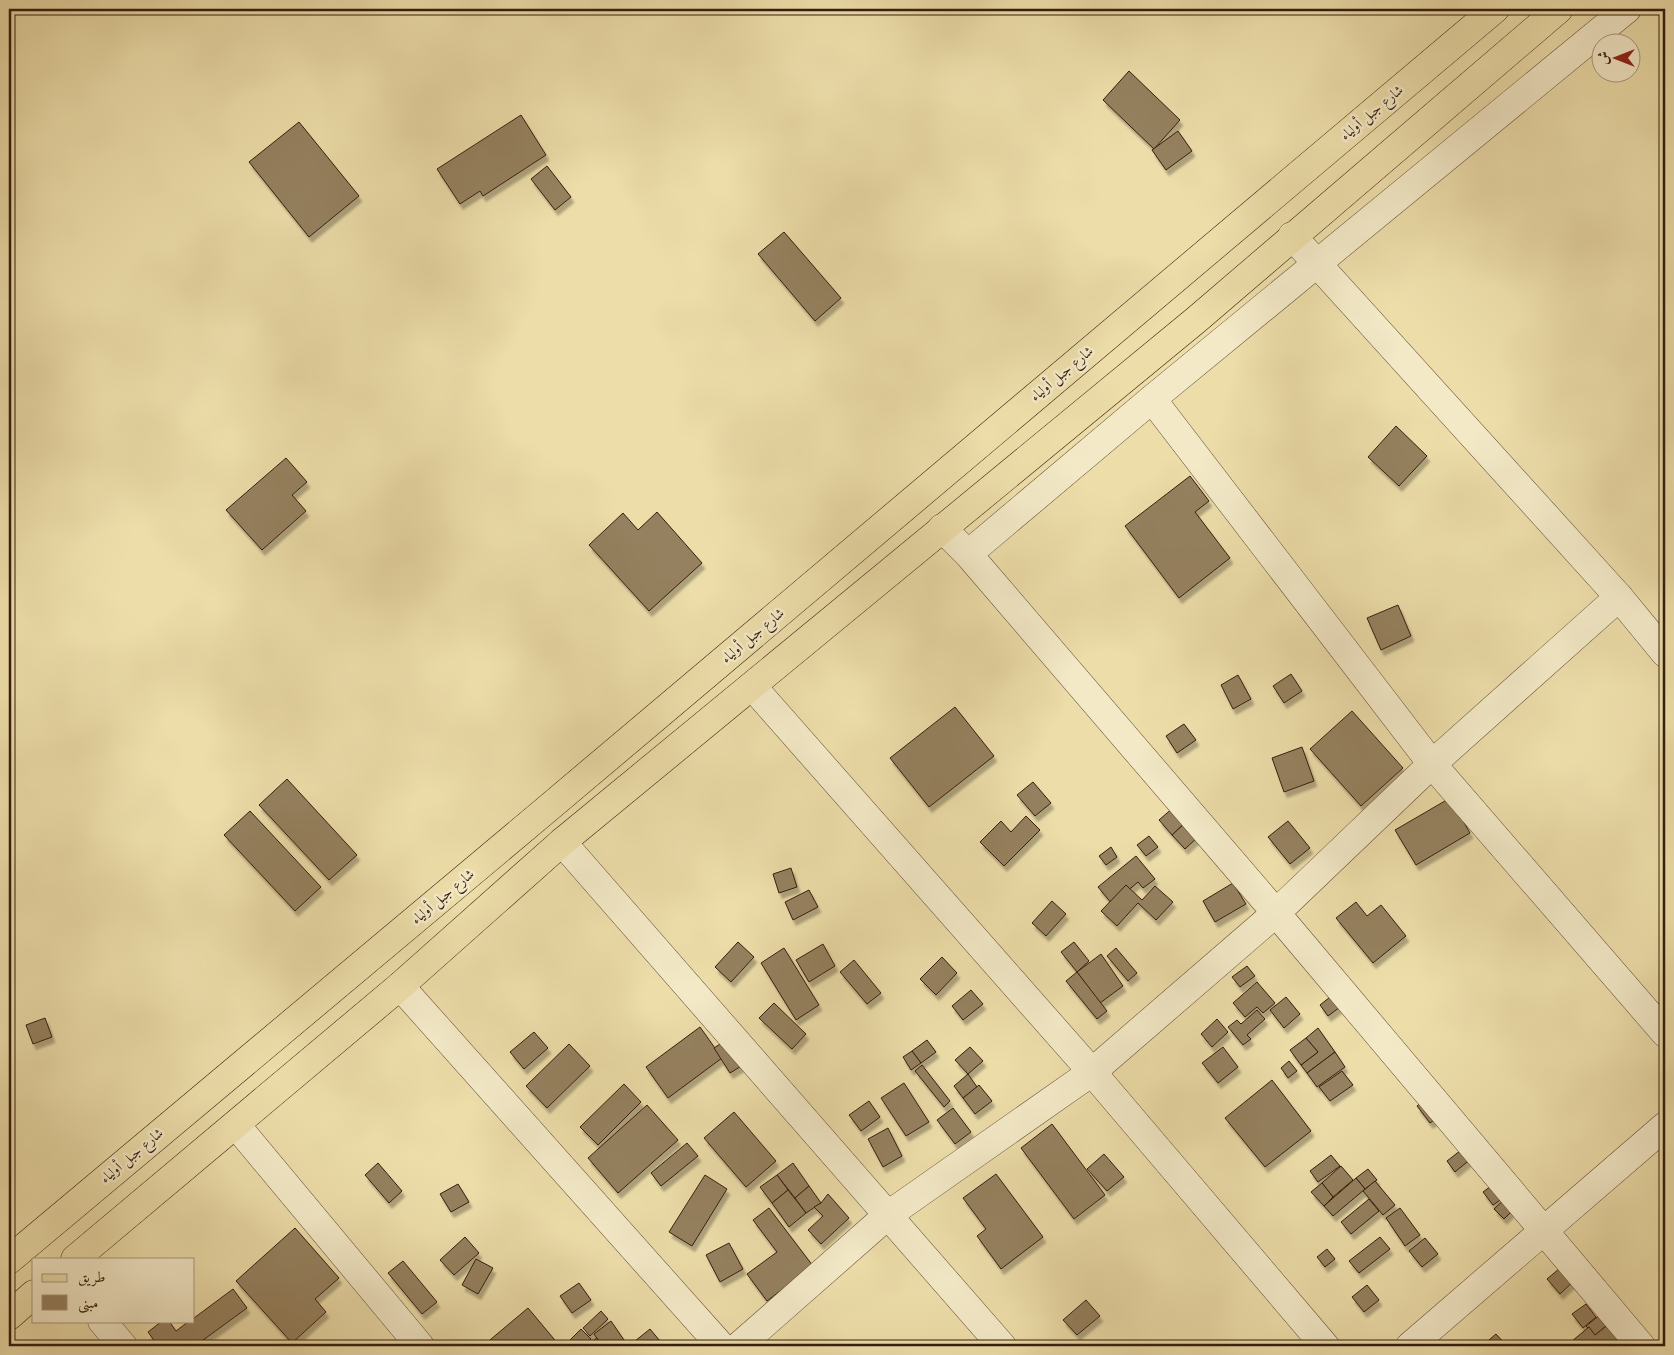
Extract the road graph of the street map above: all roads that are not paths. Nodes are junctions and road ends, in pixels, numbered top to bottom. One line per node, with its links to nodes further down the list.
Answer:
1 (1495, 9): 23 (main road, شارع جبل أولياء)
2 (1559, 9): 4 (main road)
3 (1627, 9): 5 (street)
4 (1292, 236): 5 (street); 7 (main road)
5 (1318, 263): 6 (street); 9 (street)
6 (1152, 398): 8 (street); 12 (street)
7 (942, 528): 8 (street); 11 (main road)
8 (968, 554): 14 (street)
9 (1619, 597): 10 (street); 12 (street)
10 (1665, 653)
11 (752, 686): 13 (main road); 17 (street)
12 (1432, 764): 14 (street); 16 (street)
13 (562, 842): 15 (main road); 20 (street)
14 (1276, 913): 17 (street); 21 (street)
15 (400, 986): 18 (main road); 29 (street)
16 (1665, 1033)
17 (1092, 1072): 20 (street); 32 (street)
18 (236, 1125): 22 (main road); 28 (street)
19 (1665, 1126): 21 (street)
20 (888, 1215): 30 (street); 31 (street)
21 (1544, 1231): 33 (street); 34 (street)
22 (76, 1258)
23 (9, 1260)
24 (32, 1296): 25 (main road)
25 (9, 1316)
26 (103, 1322): 27 (street)
27 (123, 1346)
28 (420, 1346)
29 (721, 1346)
30 (739, 1346)
31 (1002, 1346)
32 (1325, 1346)
33 (1410, 1346)
34 (1642, 1346)

